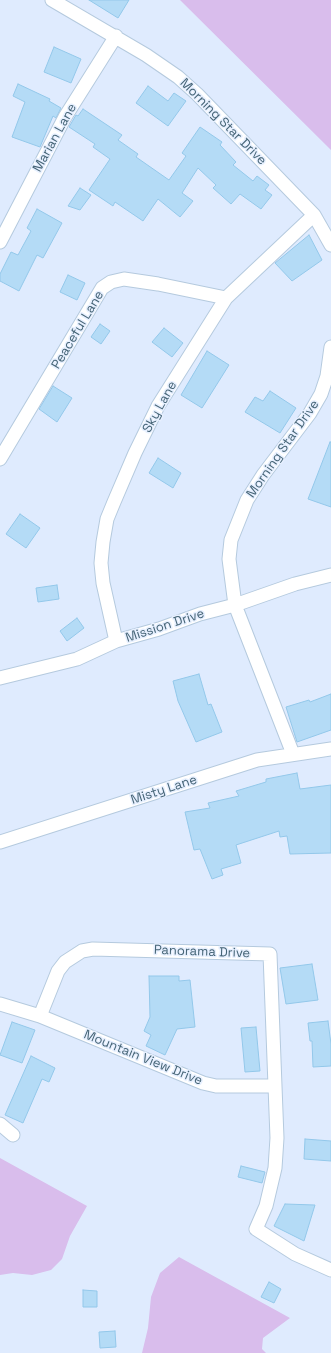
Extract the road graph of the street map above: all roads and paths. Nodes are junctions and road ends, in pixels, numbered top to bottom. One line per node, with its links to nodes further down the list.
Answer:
1 (52, 0): 2 (street, Morning Star Drive)
2 (116, 36): 3 (street, Morning Star Drive); 4 (street, Marian Lane)
3 (314, 215): 5 (street, Morning Star Drive); 6 (street, Sky Lane)
4 (0, 242)
5 (331, 244)
6 (226, 298): 8 (street, Peaceful Lane); 11 (street, Sky Lane)
7 (331, 348): 10 (street, Morning Star Drive)
8 (0, 459)
9 (331, 575): 10 (street, Mission Drive)
10 (235, 605): 11 (street, Mission Drive); 14 (street, Morning Star Drive)
11 (116, 641): 12 (street, Mission Drive)
12 (0, 678)
13 (331, 749): 14 (street, Misty Lane)
14 (293, 754): 15 (street, Misty Lane)
15 (0, 842)
16 (0, 1004): 17 (street, Mountain View Drive)
17 (40, 1016): 18 (street, Mountain View Drive); 18 (street, Panorama Drive)
18 (275, 1086): 21 (street)
19 (0, 1124): 20 (street)
20 (13, 1135)
21 (331, 1270)

